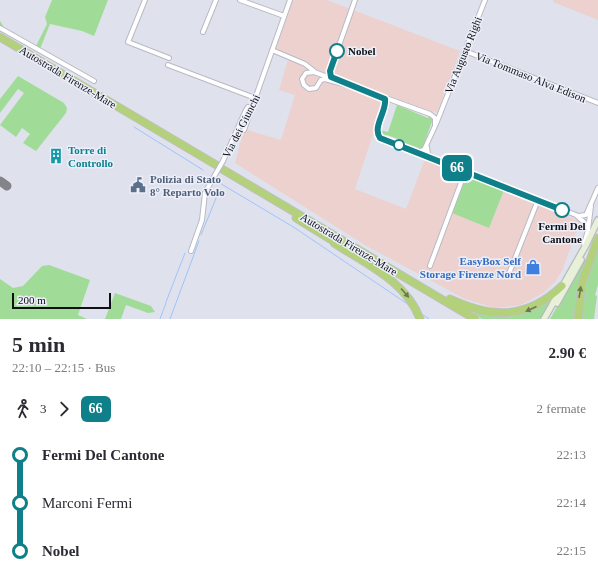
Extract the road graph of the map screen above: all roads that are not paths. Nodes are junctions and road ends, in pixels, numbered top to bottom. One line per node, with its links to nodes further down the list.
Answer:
1 (145, 0): 14 (street)
2 (216, 0): 9 (street)
3 (240, 0): 7 (street)
4 (290, 0): 7 (street, Via dei Giunchi)
5 (355, 0): 17 (street)
6 (485, 0): 13 (street, Via Augusto Righi)
7 (284, 16): 12 (street, Via dei Giunchi)
8 (0, 28): 21 (street)
9 (203, 32)
10 (0, 37): 37 (highway, Autostrada Firenze-Mare)
11 (0, 42): 37 (highway, Autostrada Firenze-Mare)
12 (272, 50): 15 (street); 25 (street, Via dei Giunchi)
13 (465, 51): 27 (street, Via Tommaso Alva Edison); 30 (street, Via Augusto Righi)
14 (169, 58)
15 (302, 63): 18 (street); 19 (street)
16 (168, 65): 25 (street)
17 (330, 71): 18 (street); 20 (street)
18 (318, 73): 19 (street); 20 (street); 22 (street)
19 (303, 78): 22 (street)
20 (333, 78): 23 (street)
21 (94, 81)
22 (320, 82): 23 (street)
23 (358, 88): 24 (street)
24 (383, 97): 26 (street); 28 (street)
25 (255, 98): 29 (street, Via dei Giunchi)
26 (395, 101): 28 (street); 31 (street)
27 (598, 103)
28 (385, 107): 35 (street)
29 (252, 109): 33 (street); 37 (street, Via dei Giunchi)
30 (442, 109): 31 (street); 32 (street, Via Augusto Righi)
31 (430, 114): 32 (street)
32 (435, 126): 34 (street)
33 (244, 130)
34 (428, 144): 35 (street); 36 (street)
35 (416, 152): 36 (street)
36 (435, 160): 38 (street)
37 (219, 168): 45 (highway, Autostrada Firenze-Mare); 48 (street, Via dei Giunchi, bridge); 51 (highway, Autostrada Firenze-Mare)
38 (465, 172): 40 (street); 50 (street)
39 (598, 189): 41 (street)
40 (538, 200): 42 (street); 52 (street)
41 (591, 206): 42 (street); 46 (street)
42 (576, 215): 46 (street)
43 (598, 220): 49 (main road)
44 (598, 229): 58 (main road)
45 (316, 230): 54 (highway, one-way to 54); 55 (highway, Autostrada Firenze-Mare)
46 (588, 230): 49 (street)
47 (598, 238): 59 (highway, one-way to 47)
48 (191, 251)
49 (582, 252): 53 (main road)
50 (430, 266)
51 (390, 269): 53 (highway, one-way to 51); 56 (highway, Autostrada Firenze-Mare)
52 (508, 276)
53 (562, 286): 57 (main road)
54 (420, 319)
55 (466, 319)
56 (475, 319)
57 (544, 319)
58 (548, 319)
59 (578, 319)

